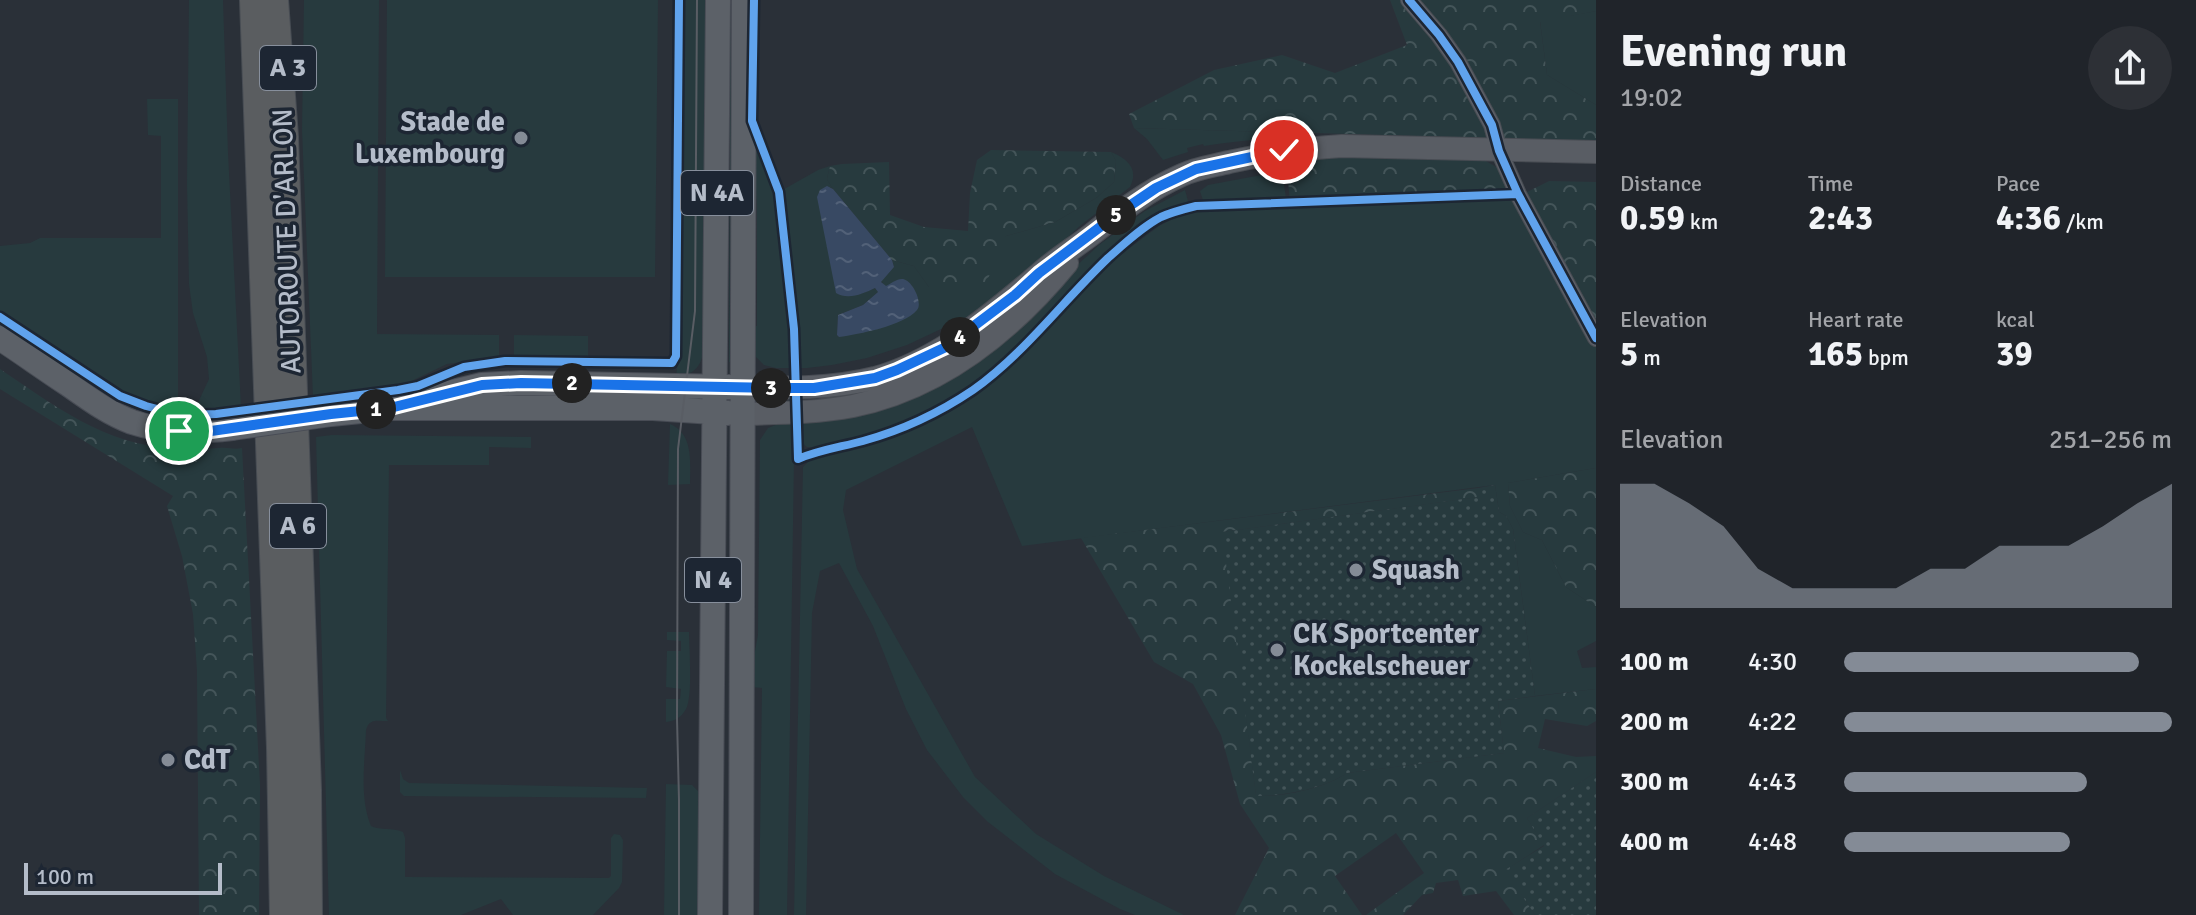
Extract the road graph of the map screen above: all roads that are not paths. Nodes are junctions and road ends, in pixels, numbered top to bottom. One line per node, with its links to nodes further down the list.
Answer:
1 (254, 0): 18 (highway, AUTOROUTE D'ARLON / A 6)
2 (274, 0): 7 (highway, AUTOROUTE D'ARLON / A 6)
3 (292, 0): 7 (highway, A 3)
4 (718, 0): 13 (main road, N 4A)
5 (744, 0): 14 (main road, N 4A)
6 (1409, 0): 8 (street)
7 (284, 137): 19 (highway, AUTOROUTE D'ARLON / A 6)
8 (1499, 151): 9 (main road); 10 (main road); 12 (street)
9 (1596, 152)
10 (1091, 235): 14 (main road); 17 (main road)
11 (0, 338): 15 (main road, bridge)
12 (1596, 338)
13 (715, 386): 14 (main road); 15 (main road); 16 (main road, N 4)
14 (743, 387): 17 (main road, N 4)
15 (390, 408): 16 (main road)
16 (715, 413): 17 (main road); 20 (main road, N 4)
17 (743, 414): 21 (main road, N 4)
18 (284, 915)
19 (308, 915)
20 (710, 915)
21 (741, 915)

